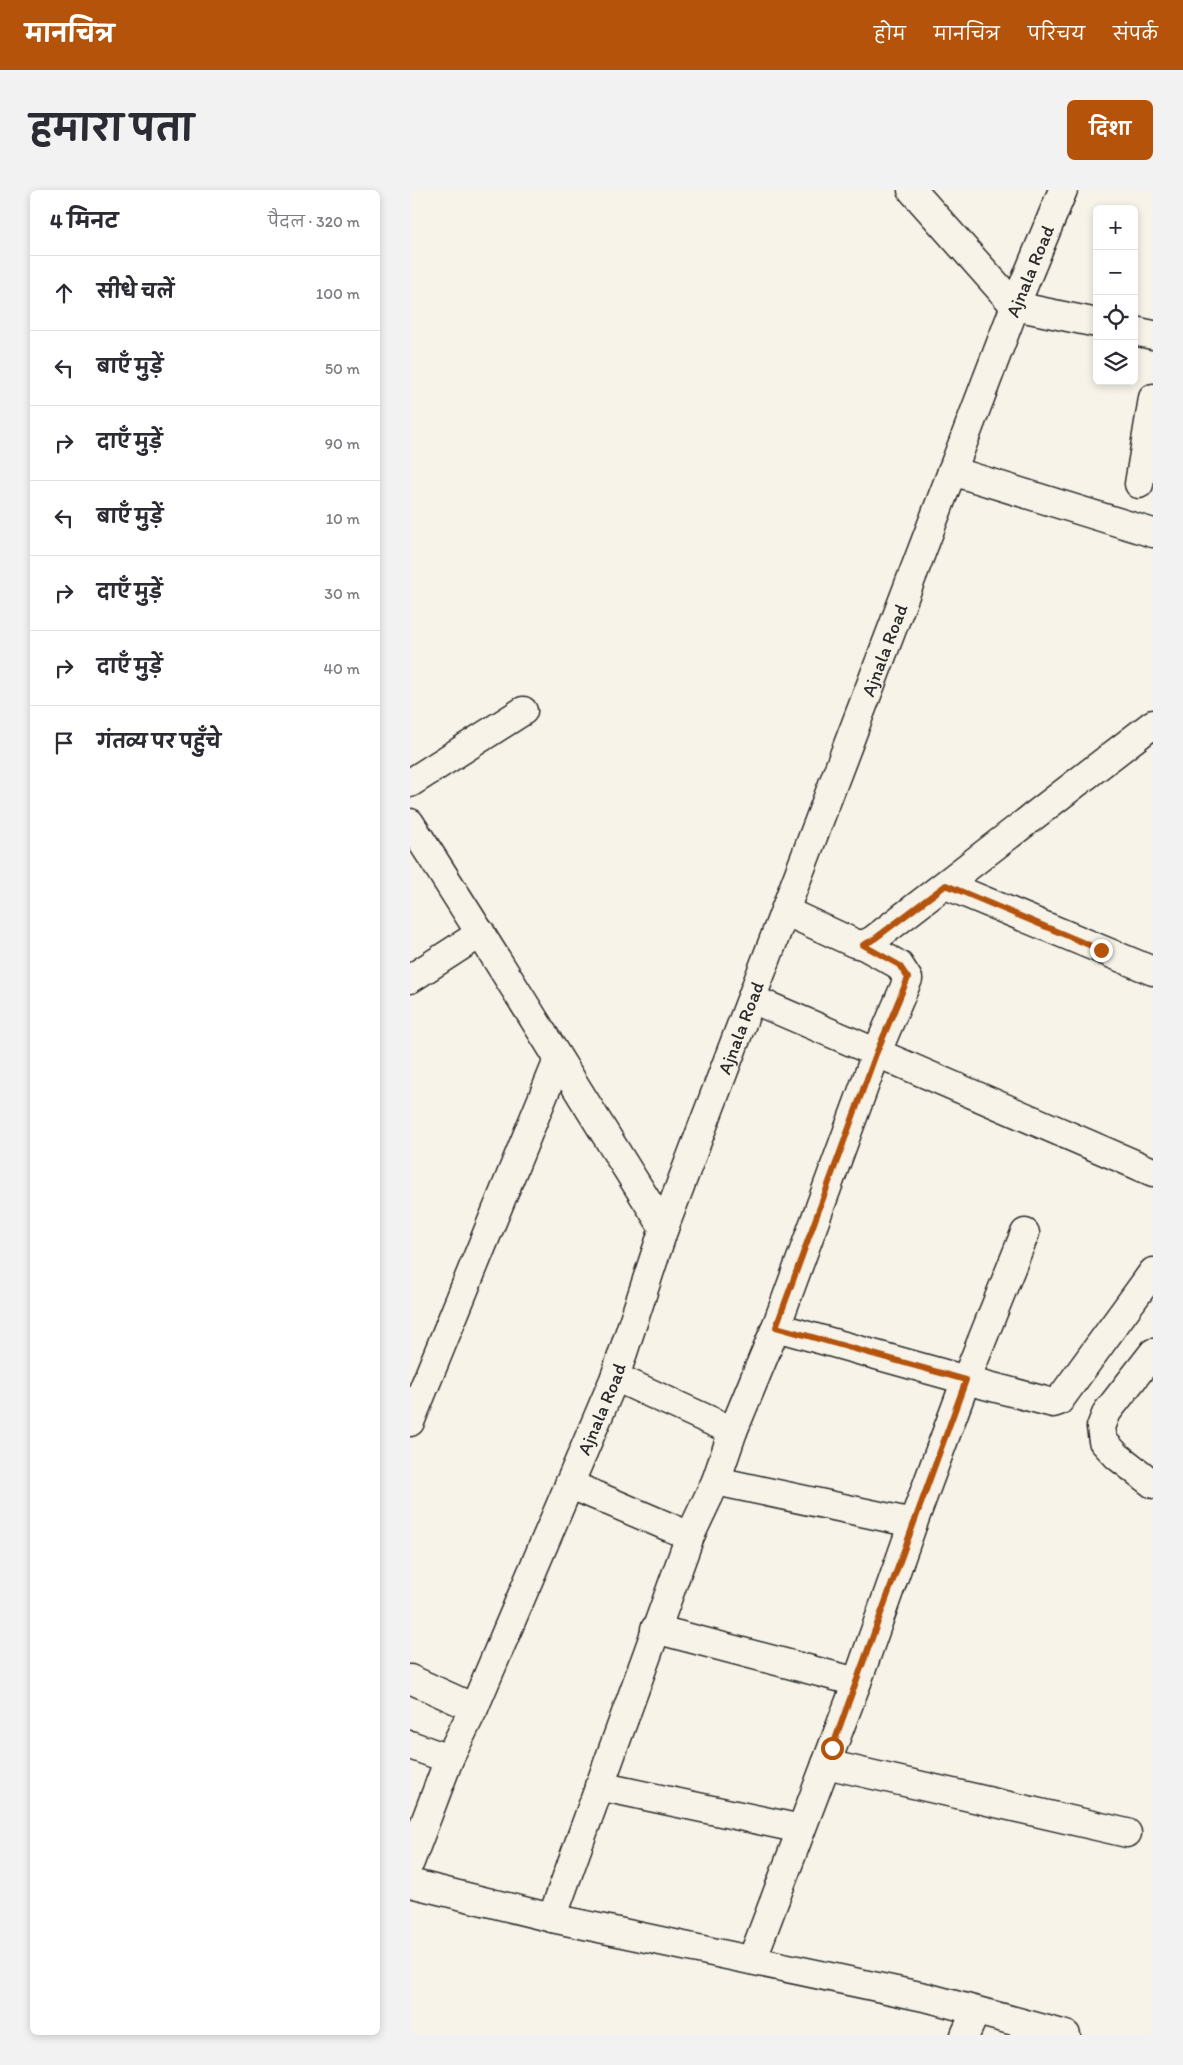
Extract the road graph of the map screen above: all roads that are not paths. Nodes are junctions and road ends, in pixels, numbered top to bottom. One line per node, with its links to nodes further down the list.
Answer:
1 (912, 190): 3 (main road)
2 (1063, 190): 3 (main road, Ajnala Road)
3 (1016, 306): 4 (main road); 8 (main road, Ajnala Road)
4 (1093, 322)
5 (1138, 332): 6 (main road)
6 (1153, 335)
7 (1153, 398): 9 (main road)
8 (952, 472): 10 (main road); 16 (main road, Ajnala Road)
9 (1139, 484)
10 (1153, 533)
11 (523, 711): 13 (main road)
12 (1153, 724): 15 (main road)
13 (410, 783)
14 (410, 822): 17 (main road)
15 (946, 885): 18 (main road); 19 (main road)
16 (785, 911): 18 (main road); 21 (main road, Ajnala Road)
17 (482, 933): 20 (main road); 23 (main road)
18 (863, 945): 22 (main road)
19 (1153, 972)
20 (410, 979)
21 (752, 999): 22 (main road); 25 (main road, Ajnala Road)
22 (876, 1054): 24 (main road); 28 (main road)
23 (558, 1060): 25 (main road); 32 (main road)
24 (1153, 1172)
25 (664, 1228): 30 (main road, Ajnala Road)
26 (1025, 1233): 31 (main road)
27 (1153, 1272): 31 (main road)
28 (776, 1327): 31 (main road); 33 (main road)
29 (1153, 1353): 36 (main road)
30 (615, 1377): 33 (main road); 35 (main road, Ajnala Road)
31 (966, 1380): 37 (main road)
32 (410, 1422)
33 (733, 1431): 34 (main road)
34 (716, 1482): 37 (main road); 38 (main road)
35 (569, 1484): 38 (main road); 42 (main road, Ajnala Road)
36 (1153, 1484)
37 (912, 1523): 41 (main road)
38 (690, 1536): 39 (main road)
39 (655, 1629): 41 (main road); 46 (main road)
40 (410, 1679): 42 (main road)
41 (857, 1682): 45 (main road)
42 (474, 1708): 44 (main road, Ajnala Road)
43 (410, 1745): 44 (main road)
44 (449, 1759): 49 (main road, Ajnala Road)
45 (826, 1764): 47 (main road); 48 (main road)
46 (600, 1786): 47 (main road); 51 (main road)
47 (801, 1829): 52 (main road)
48 (1127, 1832)
49 (410, 1862)
50 (410, 1883): 51 (main road)
51 (552, 1918): 52 (main road)
52 (752, 1960): 53 (main road)
53 (970, 2023): 54 (main road)
54 (1066, 2035)

